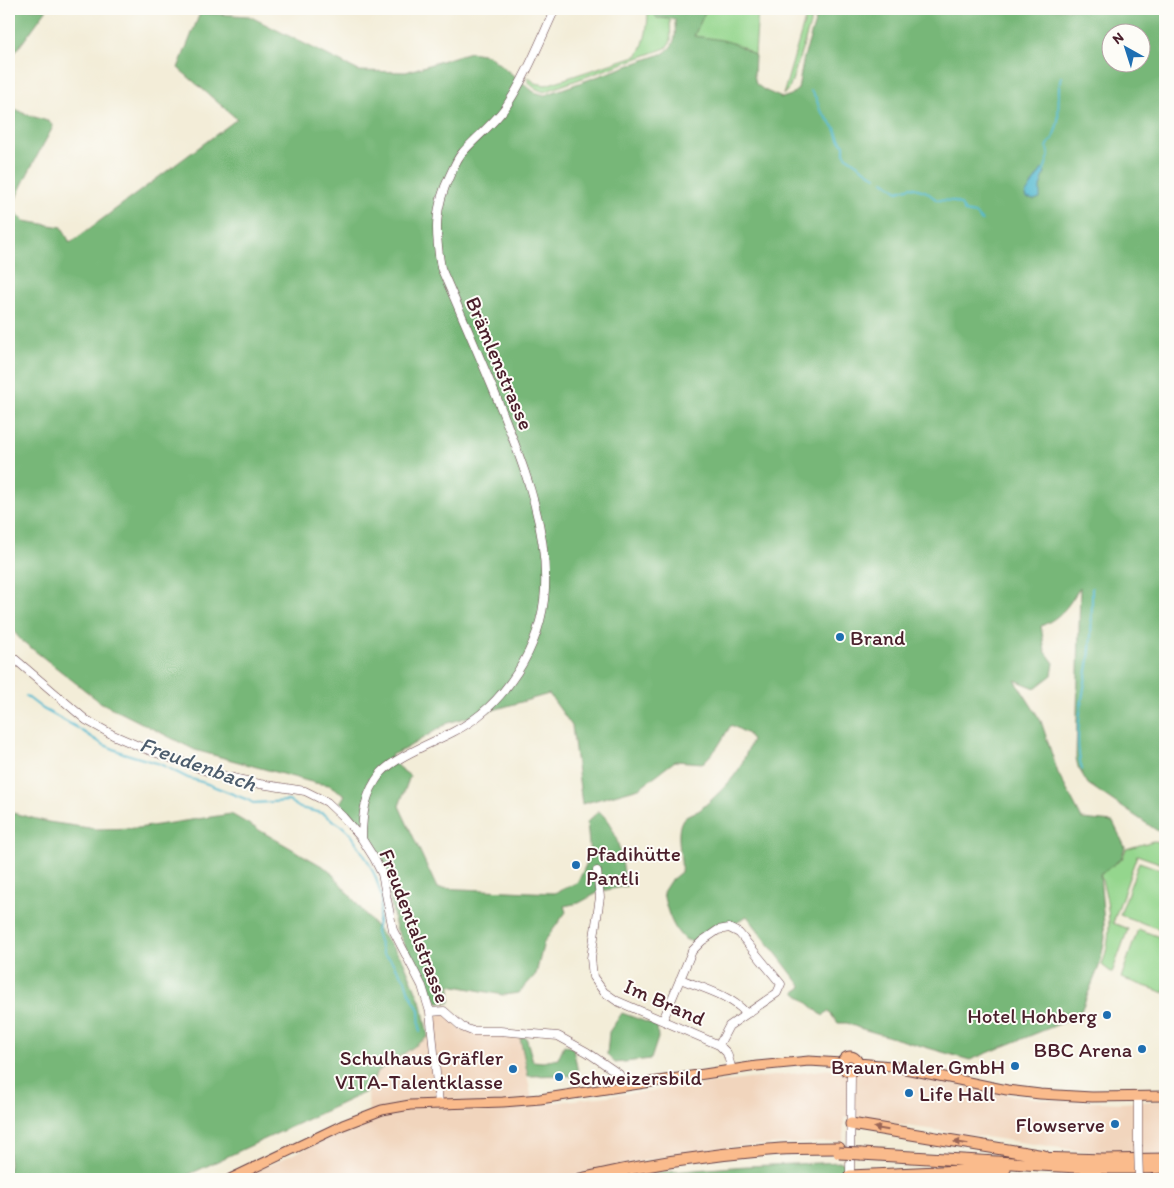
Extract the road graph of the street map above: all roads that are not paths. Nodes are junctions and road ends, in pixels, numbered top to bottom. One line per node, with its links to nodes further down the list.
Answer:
1 (555, 9): 3 (street, Brämlenstrasse)
2 (9, 654): 3 (street, Freudentalstrasse)
3 (362, 839): 6 (street, Freudentalstrasse)
4 (597, 871): 8 (street, Im Brand)
5 (680, 979): 7 (street); 7 (street); 8 (street)
6 (430, 1012): 14 (street); 17 (street, Freudentalstrasse)
7 (746, 1013): 9 (street)
8 (663, 1020): 9 (street, Im Brand)
9 (719, 1045): 12 (street, Im Brand)
10 (841, 1063): 11 (main road); 12 (main road); 13 (main road)
11 (858, 1063): 13 (main road); 16 (main road)
12 (732, 1070): 14 (main road)
13 (851, 1073): 18 (street)
14 (624, 1087): 17 (main road)
15 (1165, 1096): 16 (main road)
16 (1138, 1098): 25 (street, bridge)
17 (439, 1104): 23 (main road)
18 (851, 1124): 20 (highway, one-way to 18); 22 (street)
19 (1165, 1159): 20 (highway)
20 (1059, 1163): 21 (highway); 22 (highway); 24 (highway)
21 (1165, 1167)
22 (850, 1178)
23 (230, 1179)
24 (580, 1179)
25 (1139, 1179)

